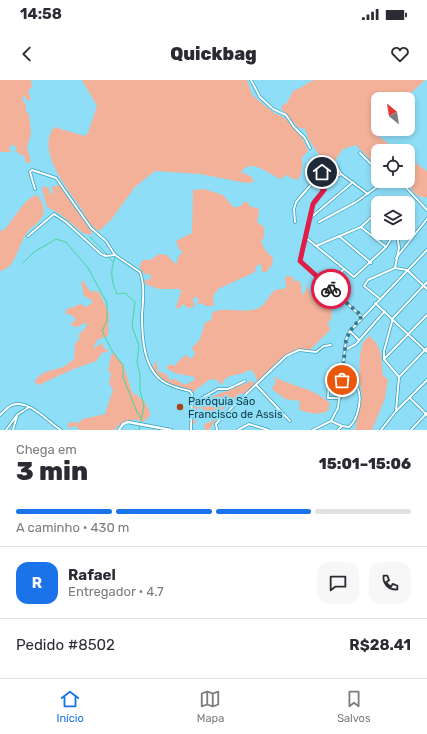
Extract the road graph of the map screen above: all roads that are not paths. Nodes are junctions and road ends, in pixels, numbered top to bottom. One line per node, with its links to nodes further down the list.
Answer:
1 (251, 80): 2 (street)
2 (310, 148)
3 (360, 153): 4 (street)
4 (371, 164)
5 (336, 166): 7 (street)
6 (322, 172): 8 (street)
7 (342, 174): 9 (street); 13 (street)
8 (315, 181): 13 (street); 19 (street)
9 (353, 182): 14 (street); 18 (street)
10 (376, 188): 14 (street)
11 (407, 188): 15 (street)
12 (35, 189): 30 (street)
13 (324, 190): 18 (street)
14 (368, 194): 20 (street)
15 (427, 210)
16 (371, 218): 21 (street)
17 (427, 219): 31 (street)
18 (309, 220): 24 (street)
19 (295, 222)
20 (319, 222)
21 (361, 227): 23 (street); 28 (street)
22 (28, 236): 30 (street)
23 (339, 236): 27 (street); 32 (street)
24 (305, 237): 27 (street); 38 (street)
25 (391, 240): 28 (street)
26 (397, 240): 31 (street)
27 (316, 246): 34 (street)
28 (386, 248): 32 (street)
29 (427, 250): 35 (street)
30 (115, 255): 61 (street)
31 (396, 258): 33 (street)
32 (371, 262): 34 (street)
33 (395, 268): 35 (street); 40 (street)
34 (343, 270): 38 (street)
35 (407, 270): 37 (street); 40 (street)
36 (427, 282): 37 (street)
37 (424, 285): 39 (street); 45 (street)
38 (329, 287): 44 (street)
39 (427, 289)
40 (380, 298): 41 (street)
41 (375, 303): 42 (street); 44 (street)
42 (385, 311): 45 (street); 48 (street)
43 (427, 315): 47 (street)
44 (362, 316): 46 (street)
45 (393, 318): 47 (street); 52 (street)
46 (350, 331): 48 (street); 50 (street)
47 (408, 335): 51 (street); 52 (street)
48 (359, 340): 50 (street)
49 (331, 345): 58 (street)
50 (345, 350): 55 (street)
51 (426, 350): 53 (street)
52 (384, 359): 53 (street)
53 (399, 377): 63 (street)
54 (329, 380): 59 (street)
55 (342, 380): 59 (street); 69 (street)
56 (427, 380): 60 (street)
57 (245, 381): 61 (street)
58 (256, 385): 67 (street); 76 (street)
59 (340, 398): 68 (street)
60 (410, 398): 63 (street); 64 (street)
61 (191, 404): 75 (street)
62 (29, 407): 65 (street); 66 (street); 72 (street)
63 (396, 411): 81 (street)
64 (427, 414): 82 (street)
65 (0, 415)
66 (17, 415): 70 (street); 71 (street)
67 (290, 421)
68 (331, 421): 69 (street); 79 (street)
69 (342, 426): 80 (street)
70 (6, 430)
71 (14, 430)
72 (61, 430)
73 (119, 430): 74 (street)
74 (171, 430)
75 (191, 430)
76 (217, 430)
77 (238, 430): 78 (street)
78 (268, 430)
79 (313, 430)
80 (338, 430)
81 (381, 430)
82 (411, 430)

